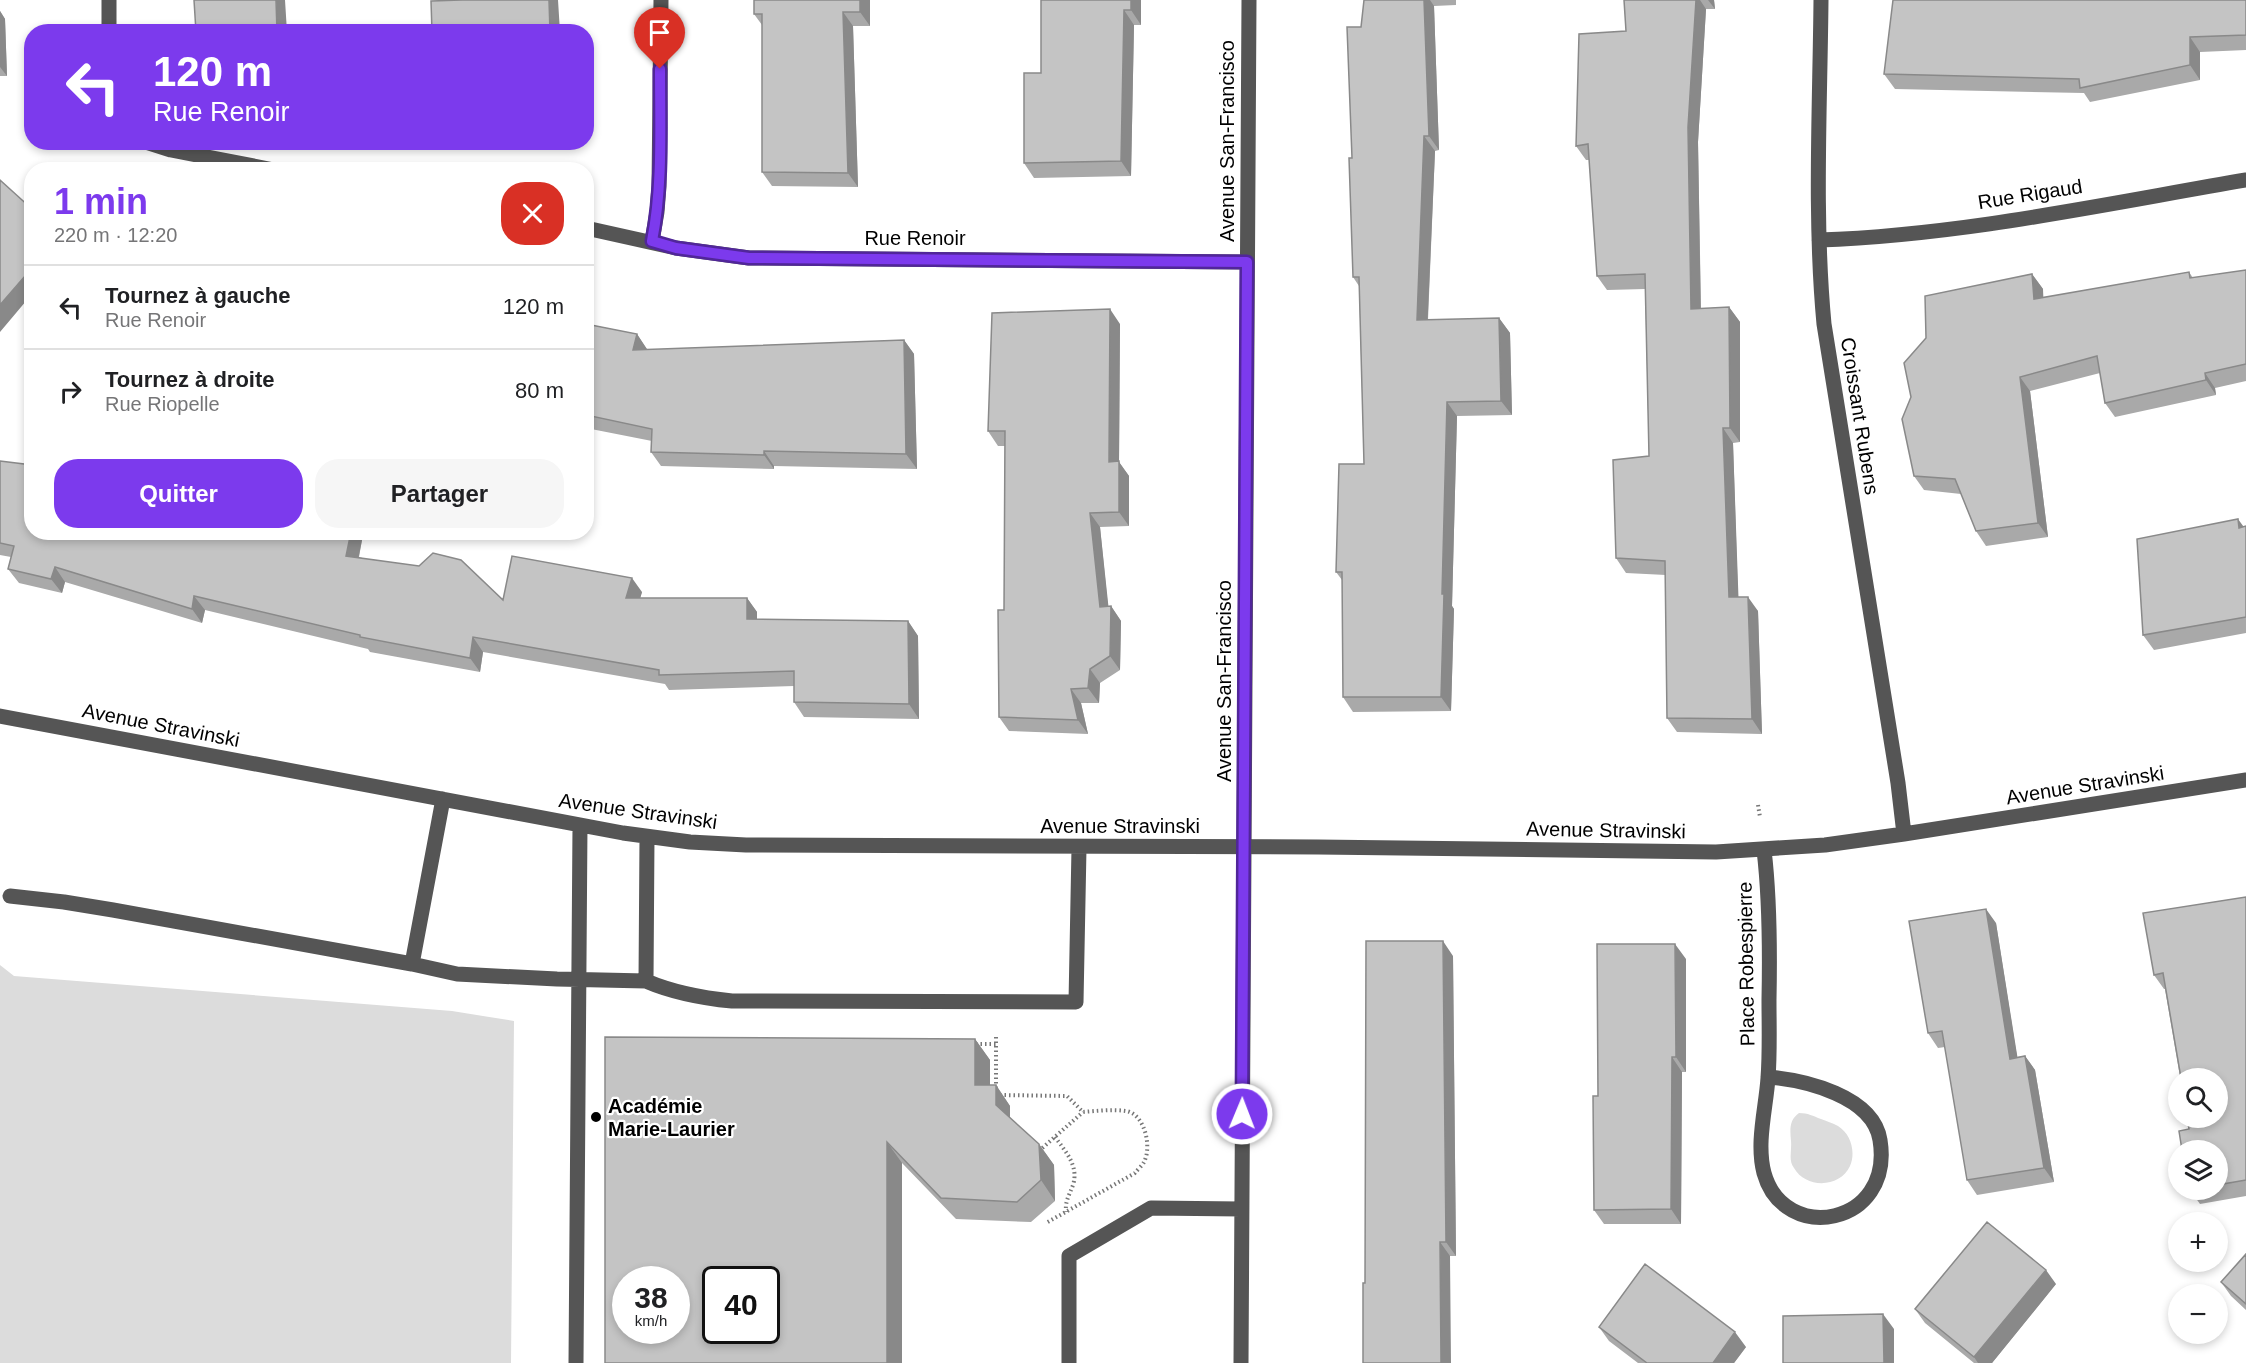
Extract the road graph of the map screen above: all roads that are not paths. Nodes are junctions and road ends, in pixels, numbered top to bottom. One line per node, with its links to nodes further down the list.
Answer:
1 (109, 0): 5 (street)
2 (661, 0): 11 (street)
3 (1249, 0): 12 (street, Avenue San-Francisco)
4 (1821, 0): 10 (street, Croissant Rubens)
5 (108, 24)
6 (171, 150): 7 (street)
7 (233, 162)
8 (2246, 180): 10 (street, Rue Rigaud)
9 (594, 230): 11 (street, Rue Renoir)
10 (1820, 240): 17 (street, Croissant Rubens)
11 (652, 241): 12 (street, Rue Renoir)
12 (1247, 262): 19 (street, Avenue San-Francisco)
13 (0, 716): 15 (street, Avenue Stravinski)
14 (2246, 780): 17 (street, Avenue Stravinski)
15 (443, 799): 16 (street, Avenue Stravinski); 23 (street)
16 (580, 825): 18 (street, Avenue Stravinski); 24 (street)
17 (1904, 834): 21 (street, Avenue Stravinski)
18 (646, 837): 20 (street, Avenue Stravinski); 25 (street)
19 (1245, 847): 20 (street, Avenue Stravinski); 21 (street, Avenue Stravinski); 27 (street, Avenue San-Francisco)
20 (1079, 848): 25 (street)
21 (1764, 850): 26 (street, Place Robespierre)
22 (10, 896): 23 (street)
23 (411, 964): 24 (street)
24 (579, 980): 25 (street); 28 (street)
25 (646, 981)
26 (1768, 1077): 26 (street)
27 (1241, 1209): 29 (street); 30 (street, Avenue San-Francisco)
28 (576, 1363)
29 (1069, 1363)
30 (1241, 1363)

